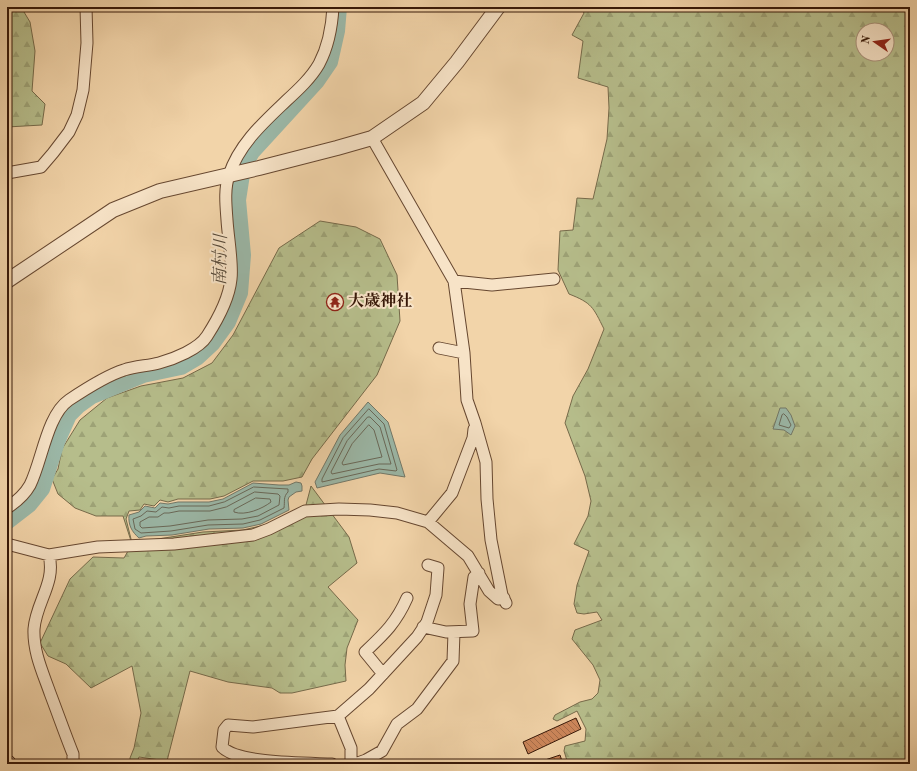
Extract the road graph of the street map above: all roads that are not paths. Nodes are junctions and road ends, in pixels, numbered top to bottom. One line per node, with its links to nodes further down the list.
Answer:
1 (86, 7): 5 (street)
2 (333, 7): 6 (street)
3 (498, 7): 4 (street)
4 (372, 138): 6 (street); 9 (street)
5 (7, 173)
6 (229, 175): 8 (street); 13 (street)
7 (554, 279): 9 (street)
8 (7, 281)
9 (454, 281): 11 (street)
10 (439, 348): 11 (street)
11 (464, 354): 12 (street)
12 (475, 423): 14 (street); 18 (street)
13 (7, 508)
14 (428, 522): 16 (street); 18 (street)
15 (7, 544): 16 (street)
16 (49, 555): 24 (street)
17 (428, 565): 20 (street)
18 (479, 573): 21 (street)
19 (407, 598): 22 (street)
20 (423, 627): 21 (street); 22 (street)
21 (454, 632): 27 (street)
22 (383, 674): 23 (street)
23 (338, 716): 25 (street); 26 (street)
24 (73, 764)
25 (332, 764)
26 (351, 764)
27 (355, 764)

